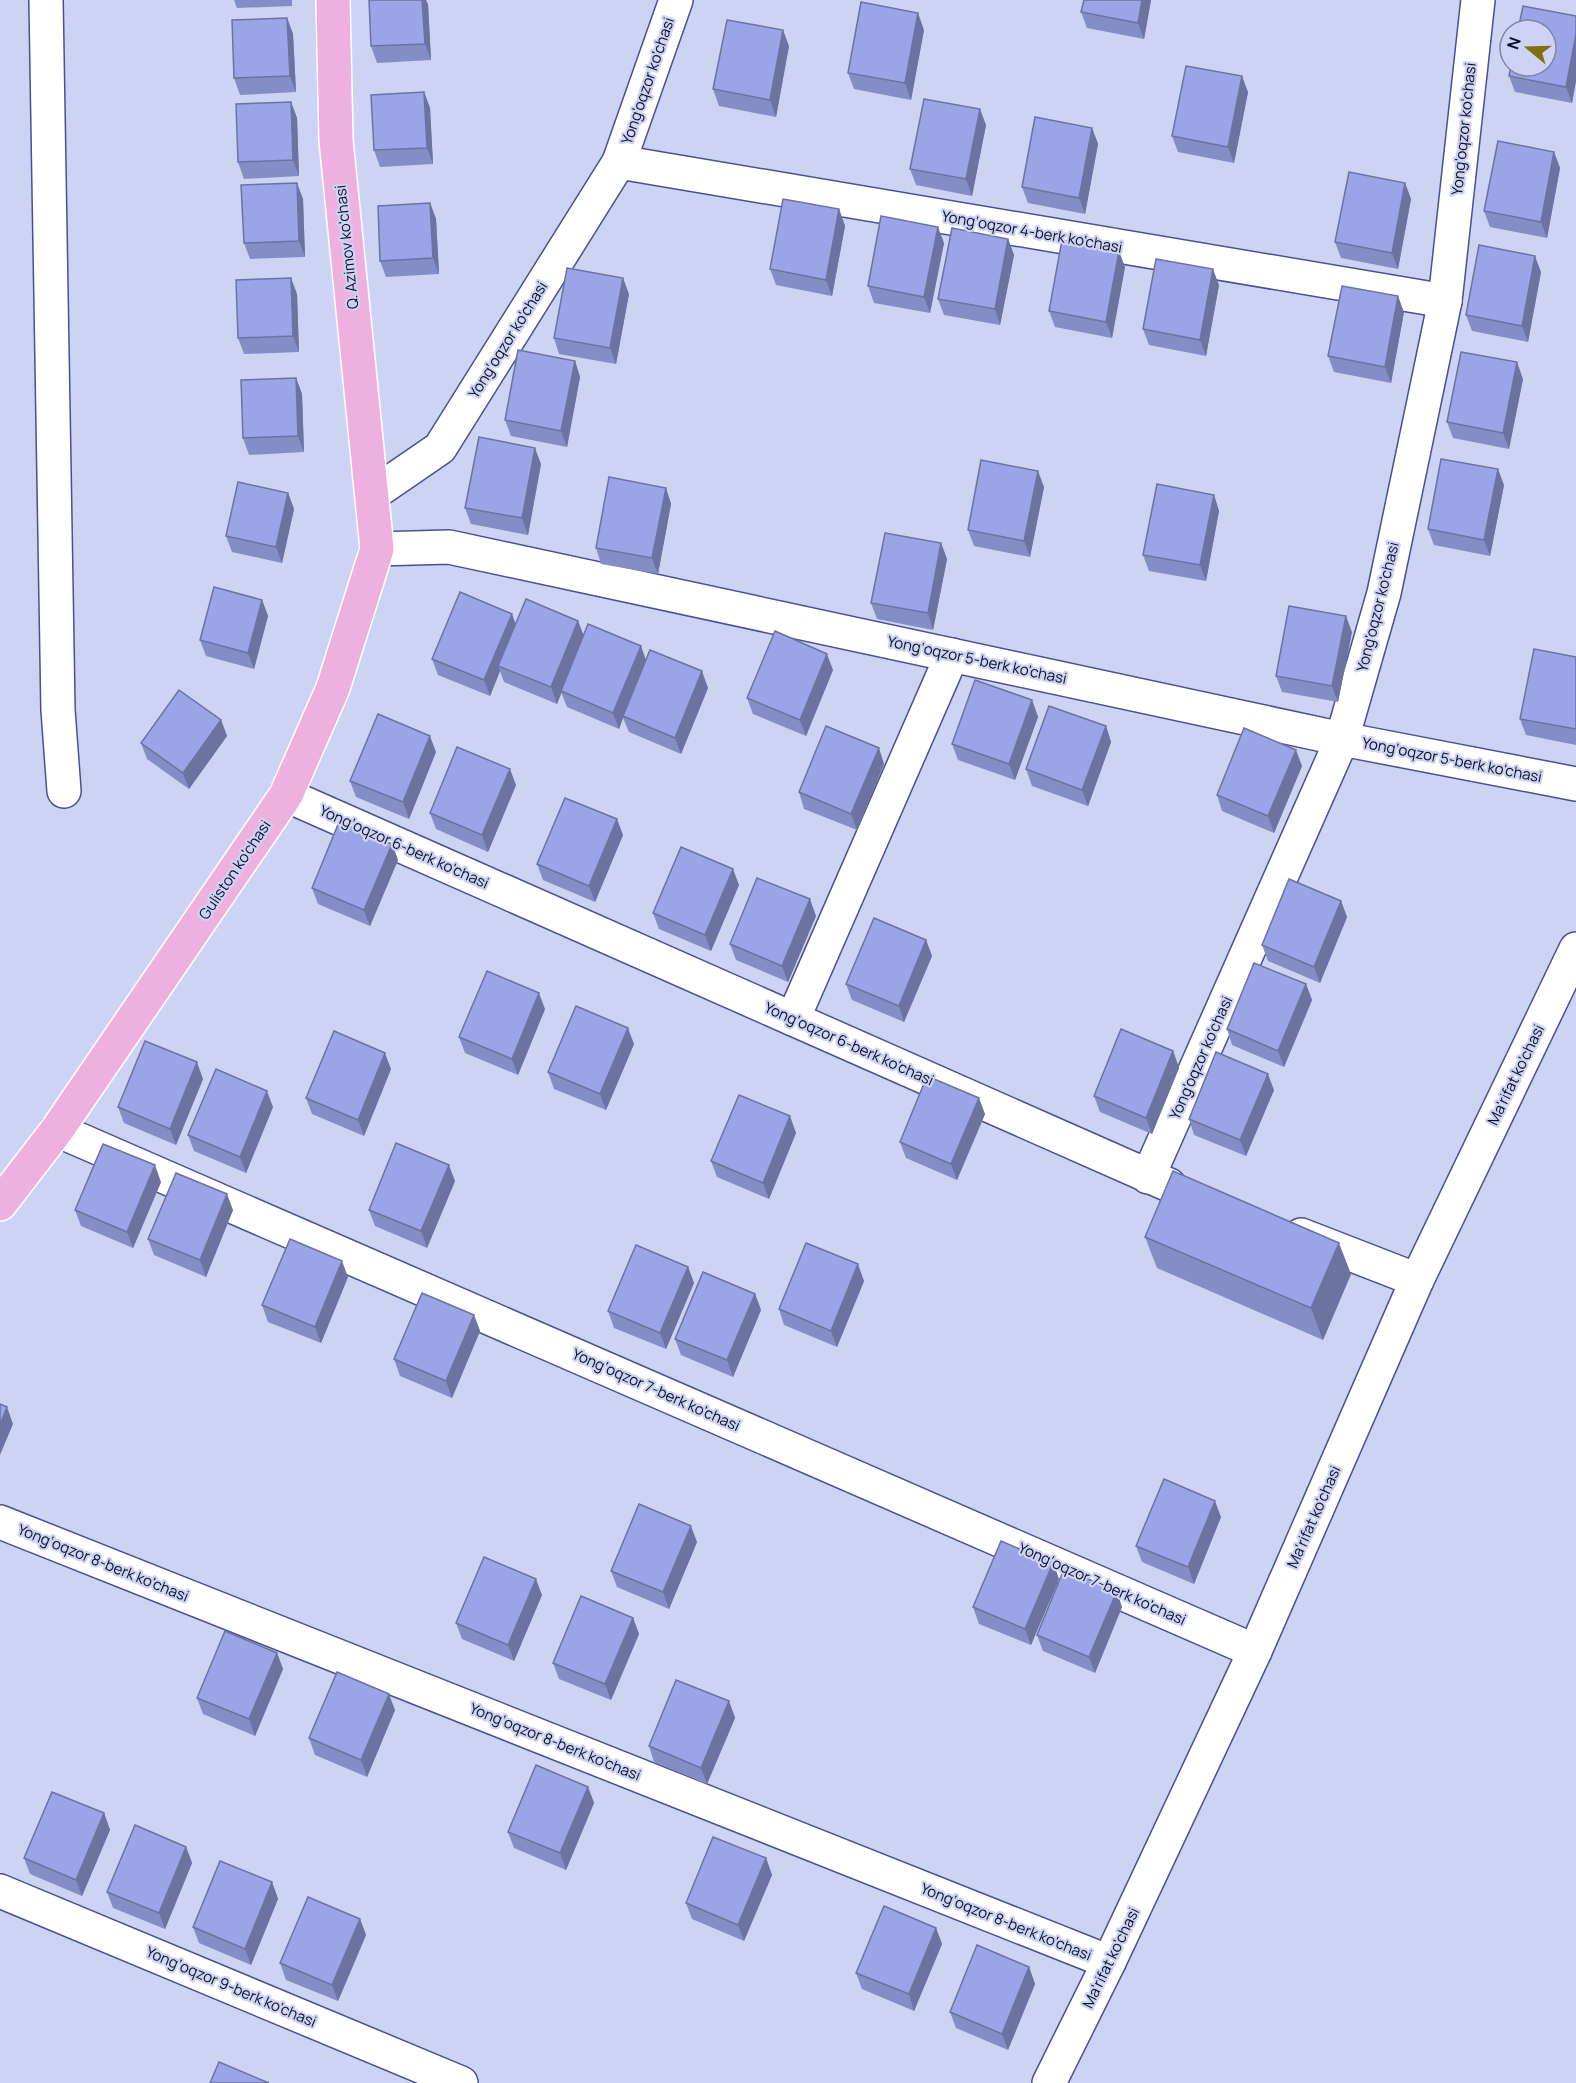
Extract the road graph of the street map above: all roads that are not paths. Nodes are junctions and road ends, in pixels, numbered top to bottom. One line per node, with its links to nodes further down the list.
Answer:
1 (46, 0): 12 (street)
2 (333, 0): 7 (main road, Q. Azimov ko'chasi)
3 (676, 0): 5 (street, Yong'oqzor ko'chasi)
4 (1479, 0): 6 (street, Yong'oqzor ko'chasi)
5 (619, 162): 6 (street, Yong‘oqzor 4-berk ko'chasi); 7 (street, Yong‘oqzor ko'chasi)
6 (1445, 301): 10 (street, Yong'oqzor ko'chasi)
7 (373, 494): 8 (main road, Guliston ko'chasi)
8 (377, 549): 9 (street, Yong‘oqzor 5-berk ko'chasi); 13 (main road, Guliston ko'chasi)
9 (952, 655): 10 (street, Yong‘oqzor 5-berk ko'chasi); 15 (street)
10 (1342, 739): 11 (street, Yong‘oqzor 5-berk ko'chasi); 17 (street, Yong'oqzor ko'chasi)
11 (1576, 784)
12 (64, 791)
13 (286, 795): 15 (street, Yong‘oqzor 6-berk ko'chasi); 16 (main road, Guliston ko'chasi)
14 (1576, 949): 21 (street, Ma'rifat ko'chasi)
15 (793, 1019): 17 (street, Yong‘oqzor 6-berk ko'chasi)
16 (57, 1130): 19 (main road, Guliston ko'chasi); 23 (street, Yong‘oqzor 7-berk ko'chasi)
17 (1148, 1177): 18 (street, Yong‘oqzor 6-berk ko'chasi)
18 (1191, 1193)
19 (0, 1204)
20 (1277, 1226): 21 (street)
21 (1417, 1280): 23 (street, Ma'rifat ko'chasi)
22 (0, 1522): 25 (street, Yong‘oqzor 8-berk ko'chasi)
23 (1255, 1651): 25 (street, Ma'rifat ko'chasi)
24 (0, 1892): 26 (street, Yong‘oqzor 9-berk ko'chasi)
25 (1109, 1962): 27 (street, Ma'rifat ko'chasi)
26 (461, 2083)
27 (1049, 2083)

